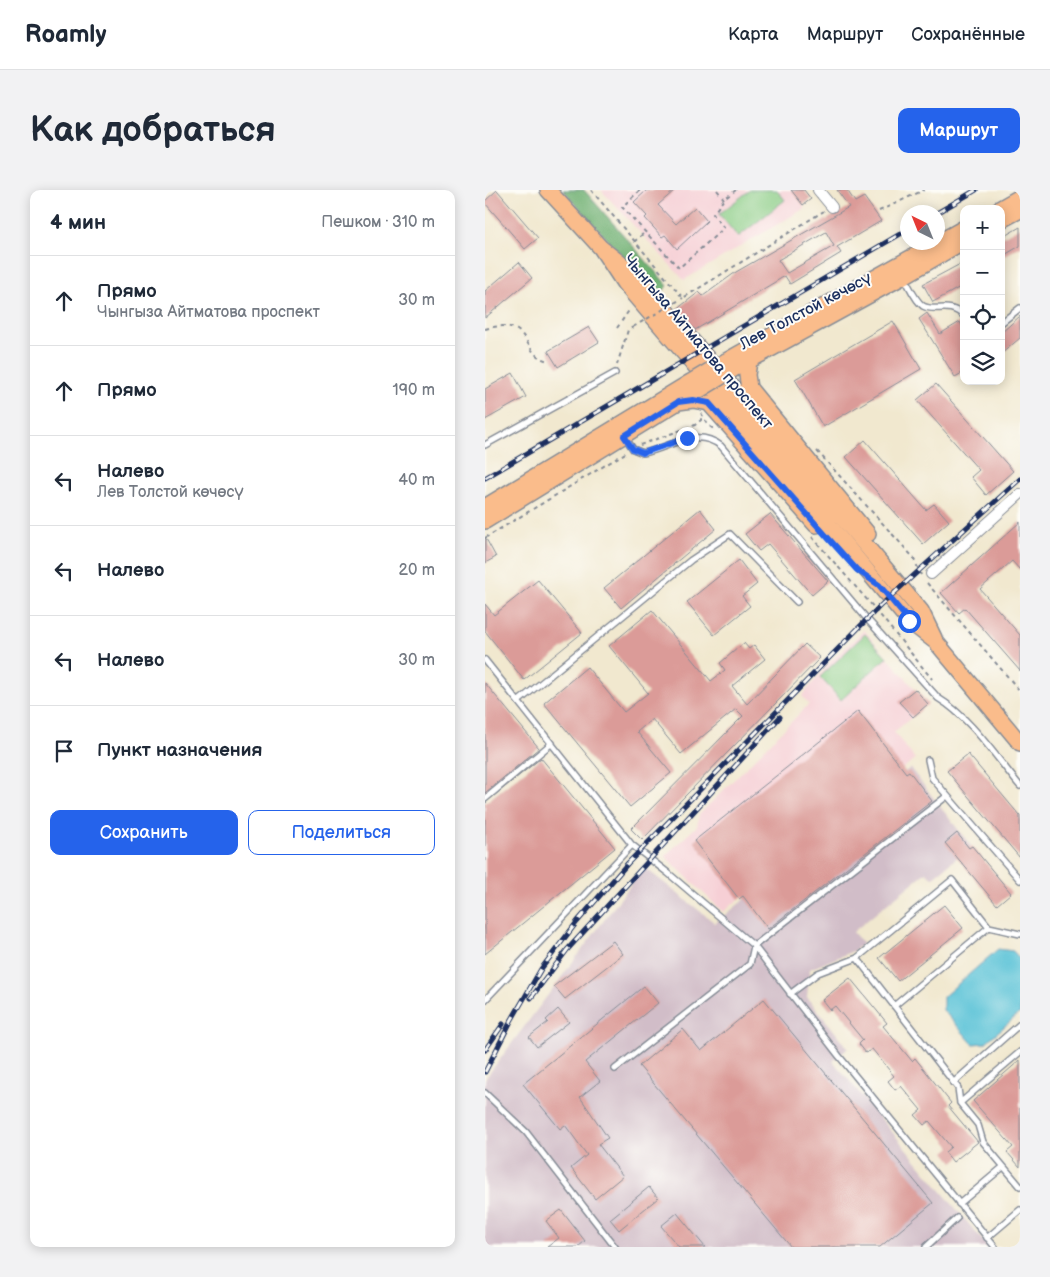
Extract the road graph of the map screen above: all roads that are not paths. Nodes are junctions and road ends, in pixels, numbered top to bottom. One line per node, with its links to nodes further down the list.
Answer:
1 (548, 190): 10 (main road)
2 (818, 190): 5 (street)
3 (1020, 197): 4 (main road)
4 (1005, 206)
5 (832, 207)
6 (1020, 210): 7 (main road)
7 (1005, 218)
8 (960, 231): 11 (main road, Лев Толстой көчөсү)
9 (960, 243): 11 (main road, Лев Толстой көчөсү)
10 (601, 248): 26 (main road, Чынгыза Айтматова проспект); 27 (main road, Чынгыза Айтматова проспект)
11 (901, 271): 13 (lane); 15 (main road, Лев Толстой көчөсү); 16 (main road, Лев Толстой көчөсү)
12 (1020, 308): 14 (lane)
13 (960, 313)
14 (1005, 320)
15 (749, 361): 16 (main road, Лев Толстой көчөсү); 26 (main road)
16 (729, 365): 18 (main road, Лев Толстой көчөсү, bridge)
17 (615, 372): 21 (lane)
18 (693, 388): 19 (main road, Лев Толстой көчөсү); 23 (main road, Лев Толстой көчөсү)
19 (678, 402): 20 (main road, Лев Толстой көчөсү); 27 (main road)
20 (624, 436): 24 (main road, Лев Толстой көчөсү); 35 (lane)
21 (485, 445)
22 (1020, 494): 25 (street)
23 (485, 507)
24 (485, 521)
25 (931, 574)
26 (891, 575): 29 (main road, Чынгыза Айтматова проспект)
27 (879, 585): 29 (main road, Чынгыза Айтматова проспект)
28 (797, 602): 31 (lane)
29 (936, 642): 33 (main road, Чынгыза Айтматова проспект)
30 (485, 660): 31 (lane)
31 (519, 701): 32 (lane)
32 (552, 743): 37 (lane); 38 (lane)
33 (1020, 743)
34 (928, 760): 36 (lane)
35 (1020, 786)
36 (947, 796): 39 (lane); 42 (lane)
37 (485, 799)
38 (632, 844): 42 (lane); 45 (lane)
39 (1020, 880)
40 (989, 927): 41 (lane); 43 (lane); 46 (lane)
41 (1020, 934)
42 (754, 946): 44 (lane); 49 (lane)
43 (857, 958): 44 (lane); 46 (lane)
44 (790, 994): 55 (lane)
45 (485, 1000)
46 (894, 1006): 50 (lane)
47 (1020, 1024): 50 (lane)
48 (1020, 1052): 52 (lane)
49 (615, 1069)
50 (953, 1083): 52 (lane)
51 (485, 1093): 59 (lane)
52 (960, 1103): 53 (lane)
53 (1003, 1167): 54 (lane); 55 (lane)
54 (1020, 1186)
55 (959, 1204): 58 (lane)
56 (1020, 1210): 58 (lane)
57 (957, 1218): 60 (lane)
58 (987, 1238): 61 (lane)
59 (615, 1247)
60 (926, 1247)
61 (995, 1247)

